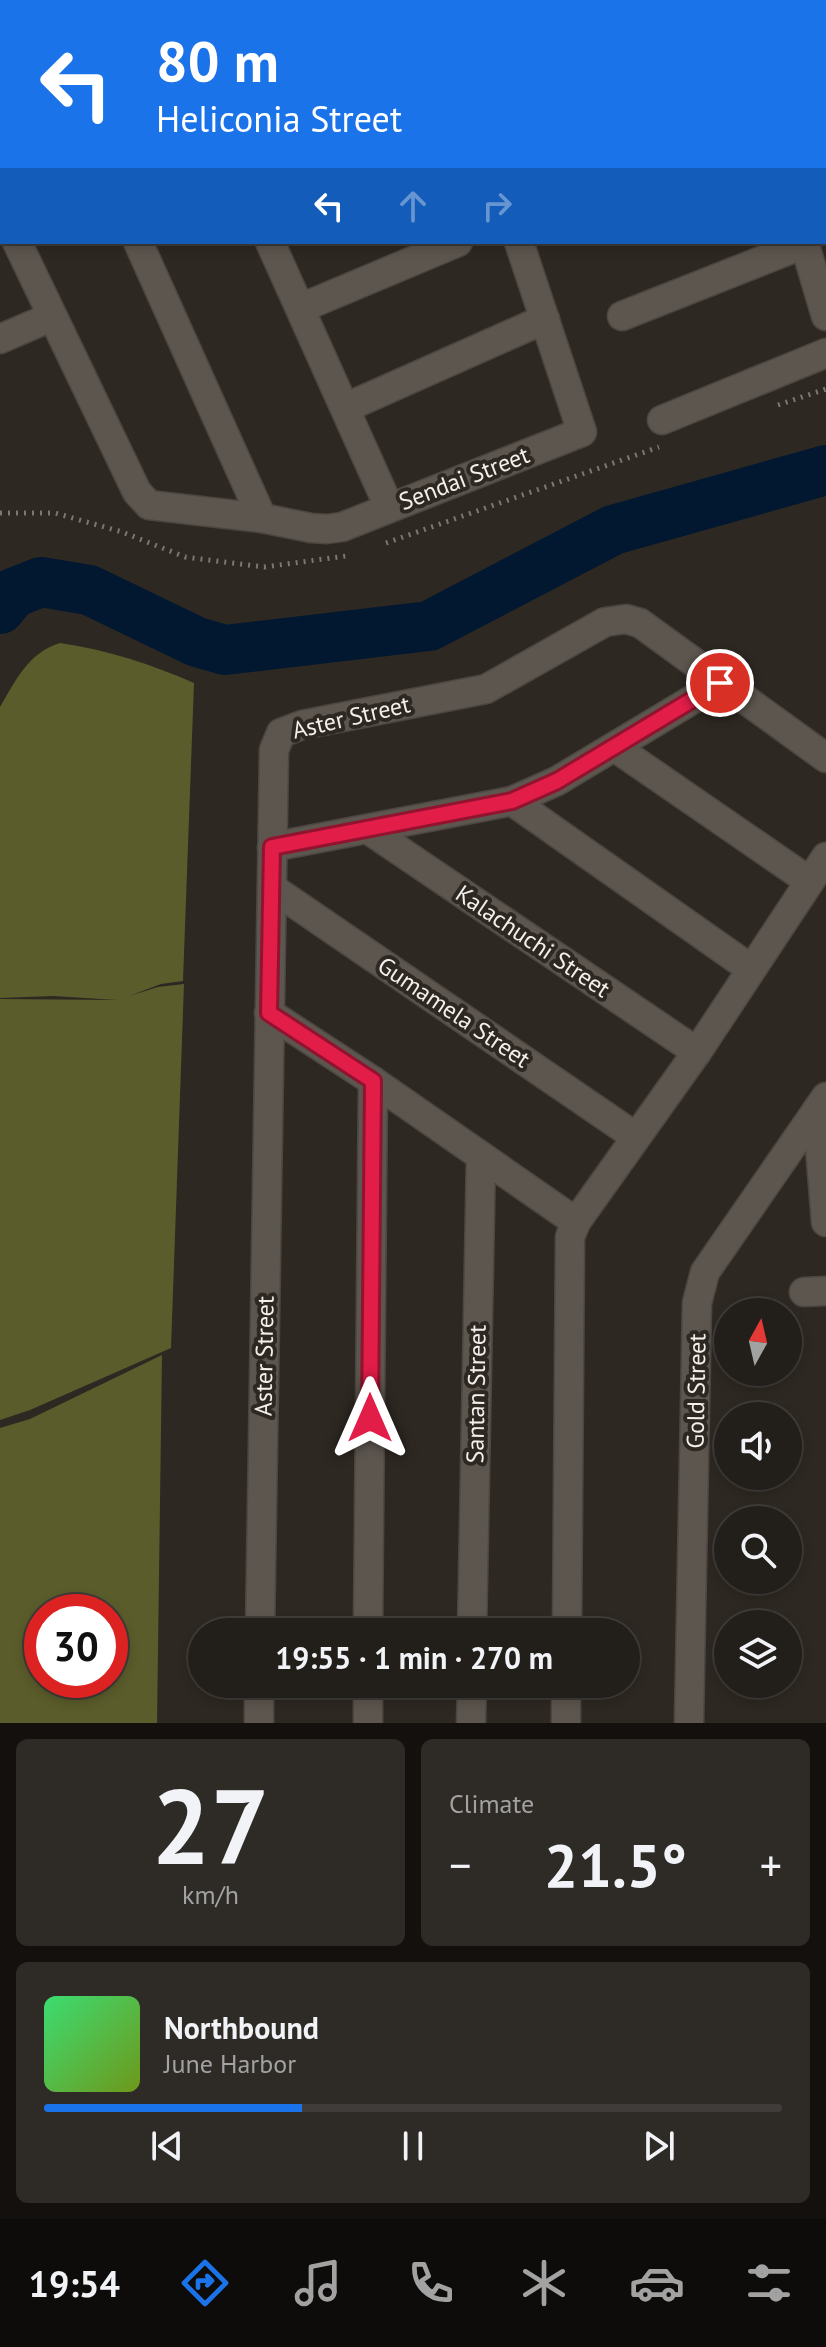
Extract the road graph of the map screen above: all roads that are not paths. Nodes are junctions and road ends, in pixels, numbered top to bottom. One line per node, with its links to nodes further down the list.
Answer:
1 (18, 244): 11 (street)
2 (139, 244): 18 (street)
3 (271, 244): 8 (street)
4 (453, 244): 8 (street)
5 (520, 244): 12 (street, Sendai Street)
6 (802, 244): 9 (street)
7 (804, 244): 10 (street)
8 (301, 308): 15 (street)
9 (622, 316)
10 (826, 316)
11 (51, 317): 13 (street); 18 (street, Sendai Street)
12 (545, 319): 15 (street); 17 (street, Sendai Street)
13 (0, 339)
14 (826, 353): 16 (street)
15 (345, 408): 17 (street)
16 (662, 420)
17 (389, 507): 18 (street, Sendai Street)
18 (262, 518)
19 (720, 683): 20 (street); 21 (street, Aster Street); 24 (street, Aster Street)
20 (616, 748): 22 (street); 26 (street)
21 (826, 758)
22 (512, 801): 23 (street); 28 (street)
23 (369, 830): 24 (street); 30 (street, Kalachuchi Street)
24 (272, 847): 27 (street, Aster Street)
25 (826, 857): 26 (street)
26 (809, 881): 28 (street)
27 (272, 888): 29 (street, Aster Street); 33 (street, Gumamela Street)
28 (751, 969): 30 (street)
29 (269, 1013): 31 (street); 37 (street, Aster Street)
30 (697, 1052): 33 (street)
31 (373, 1081): 34 (street); 38 (street)
32 (822, 1104): 36 (street); 49 (street, Gold Street)
33 (636, 1137): 35 (street)
34 (481, 1156): 35 (street); 39 (street, Santan Street)
35 (576, 1222): 40 (street)
36 (826, 1222)
37 (260, 1618)
38 (368, 1618)
39 (472, 1618)
40 (567, 1618)
41 (259, 1698): 45 (street)
42 (368, 1698): 46 (street)
43 (472, 1698): 47 (street)
44 (566, 1698): 48 (street)
45 (259, 1723)
46 (368, 1723)
47 (471, 1723)
48 (566, 1723)
49 (689, 1723)

